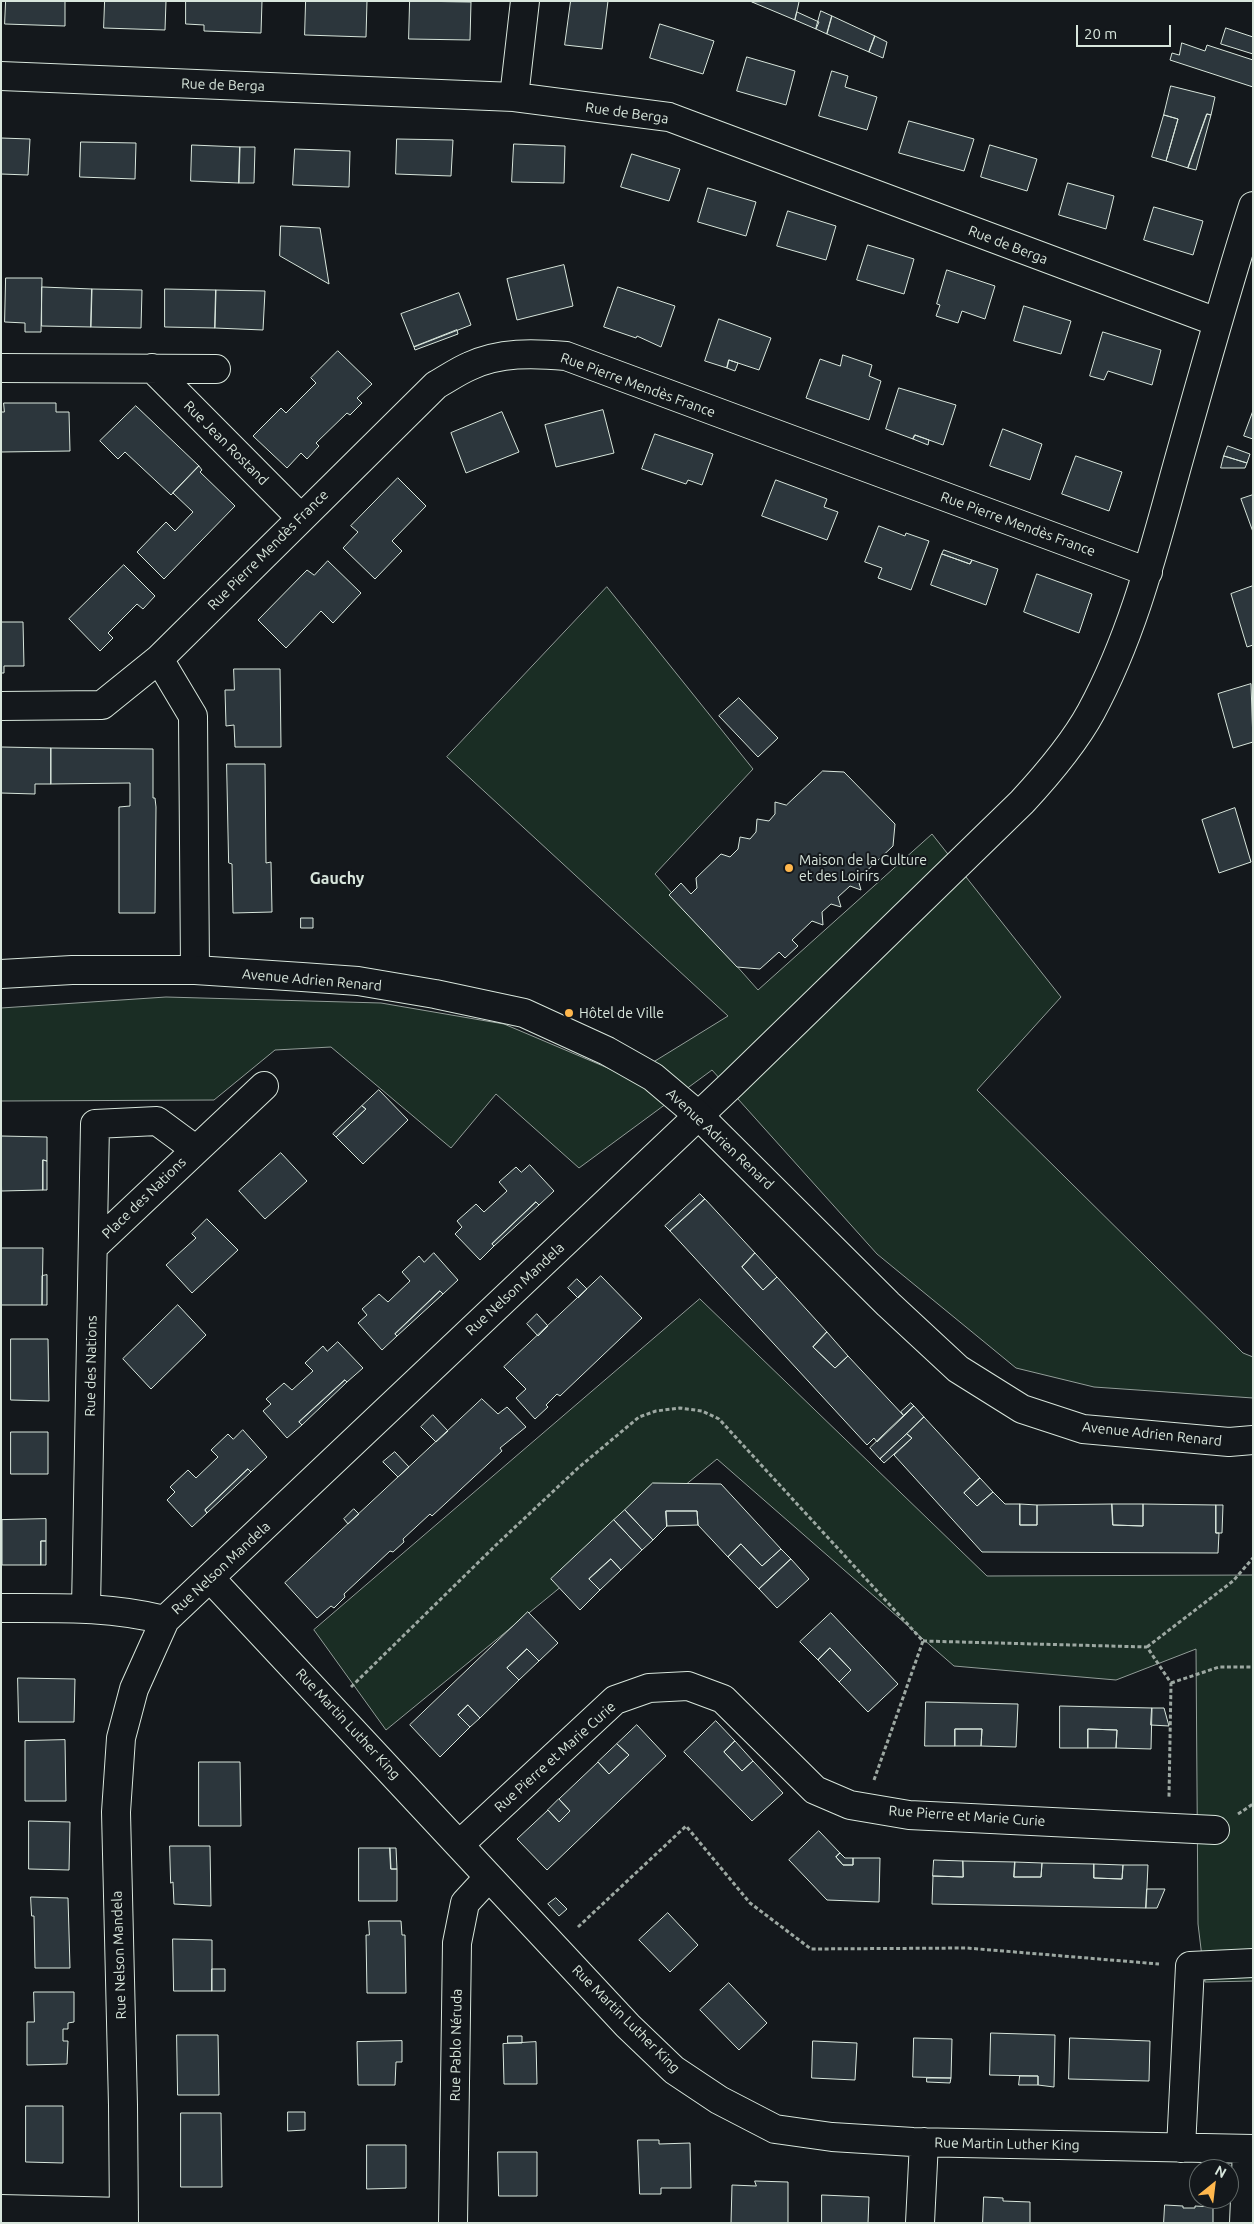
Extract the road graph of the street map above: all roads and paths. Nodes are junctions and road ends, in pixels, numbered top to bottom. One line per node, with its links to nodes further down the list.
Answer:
1 (525, 1): 3 (street)
2 (1, 76): 3 (street, Rue de Berga)
3 (514, 97): 5 (street, Rue de Berga)
4 (1253, 206): 5 (street, Rue Nelson Mandela)
5 (1217, 322): 10 (street, Rue Nelson Mandela)
6 (1, 368): 7 (street)
7 (152, 368): 8 (street); 9 (street, Rue Jean Rostand)
8 (216, 369)
9 (301, 518): 10 (street, Rue Pierre Mendès France); 11 (street, Rue Pierre Mendès France)
10 (1148, 572): 16 (street, Rue Nelson Mandela)
11 (160, 658): 12 (street, Rue Pierre Mendès France); 13 (street)
12 (1, 706)
13 (195, 970): 14 (street, Avenue Adrien Renard); 16 (street, Avenue Adrien Renard)
14 (1, 974)
15 (264, 1086): 18 (street, Place des Nations)
16 (698, 1115): 20 (street, Avenue Adrien Renard); 22 (street, Rue Nelson Mandela)
17 (95, 1124): 18 (street, Place des Nations); 19 (street, Rue des Nations)
18 (196, 1149): 19 (street, Place des Nations)
19 (93, 1247): 24 (street, Rue des Nations)
20 (1253, 1440)
21 (1253, 1558): 27 (path)
22 (210, 1578): 25 (street, Rue Nelson Mandela); 30 (street, Rue Martin Luther King)
23 (1, 1608): 24 (street)
24 (86, 1608): 25 (street)
25 (165, 1620): 43 (street, Rue Nelson Mandela)
26 (924, 1641): 27 (path); 30 (path); 31 (path)
27 (1147, 1647): 29 (path)
28 (1253, 1667): 29 (path)
29 (1171, 1682): 32 (path)
30 (331, 1707): 34 (street, Rue Martin Luther King)
31 (865, 1807): 32 (street, Rue Pierre et Marie Curie); 34 (street, Rue Pierre et Marie Curie)
32 (1168, 1827): 33 (street, Rue Pierre et Marie Curie)
33 (1215, 1830)
34 (460, 1844): 35 (street, Rue Martin Luther King)
35 (489, 1876): 36 (street, Rue Martin Luther King); 44 (street, Rue Pablo Néruda)
36 (556, 1947): 38 (path); 39 (street, Rue Martin Luther King)
37 (1253, 1963): 38 (street)
38 (1190, 1966): 40 (street)
39 (924, 2142): 40 (street, Rue Martin Luther King); 45 (street)
40 (1181, 2148): 41 (street, Rue Martin Luther King)
41 (1250, 2149): 46 (street)
42 (1, 2209): 43 (street)
43 (124, 2218)
44 (453, 2223)
45 (920, 2223)
46 (1244, 2223)

